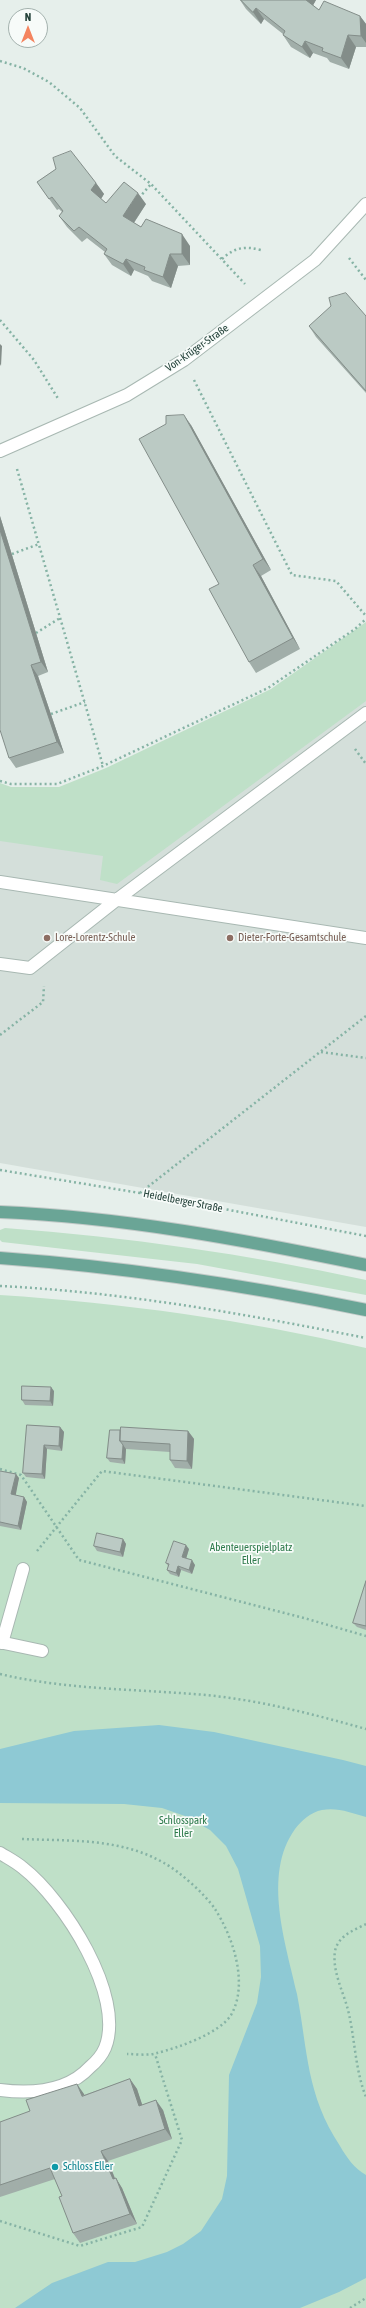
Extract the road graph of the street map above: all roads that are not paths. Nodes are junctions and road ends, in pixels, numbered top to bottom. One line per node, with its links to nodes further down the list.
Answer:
1 (366, 204): 2 (street, Von-Krüger-Straße)
2 (5, 449)
3 (366, 713): 5 (street)
4 (0, 882): 5 (street)
5 (115, 901): 6 (street); 7 (street)
6 (366, 938)
7 (0, 964)
8 (0, 1212): 10 (main road)
9 (0, 1258): 11 (main road)
10 (366, 1264)
11 (366, 1310)
12 (23, 1569): 13 (street)
13 (1, 1642): 14 (street)
14 (42, 1651)
15 (0, 1853): 16 (street)
16 (0, 2090)

